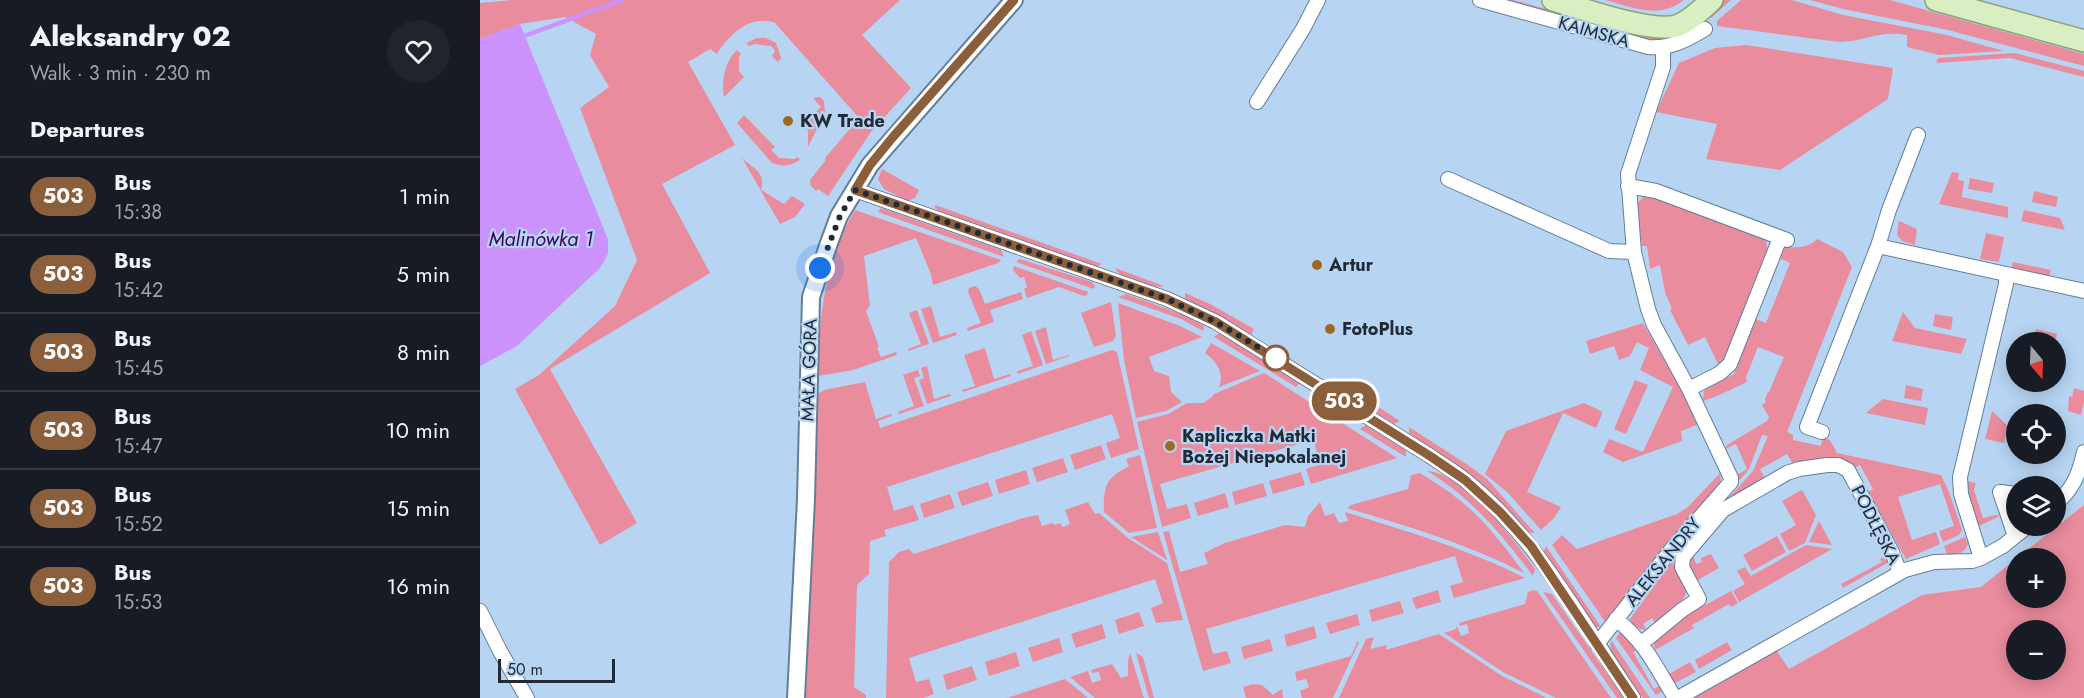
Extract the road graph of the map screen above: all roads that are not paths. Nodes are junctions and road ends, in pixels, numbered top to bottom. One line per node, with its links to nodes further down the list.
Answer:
1 (1014, 0): 16 (street, MAŁA GÓRA)
2 (1318, 0): 12 (street)
3 (1480, 0): 11 (street, KAIMSKA)
4 (1553, 0): 8 (main road)
5 (1693, 0): 8 (main road)
6 (1712, 0): 8 (main road)
7 (1936, 0): 10 (main road)
8 (1656, 26)
9 (1705, 29): 11 (street, KAIMSKA)
10 (2084, 41)
11 (1664, 47): 15 (street)
12 (1257, 102)
13 (1918, 135): 17 (street)
14 (1448, 179): 18 (street)
15 (1628, 186): 18 (street); 21 (street)
16 (855, 190): 33 (street); 35 (street, MAŁA GÓRA)
17 (1878, 246): 19 (street); 22 (street)
18 (1634, 252): 21 (street)
19 (2006, 274): 20 (street); 28 (street)
20 (2084, 291)
21 (1689, 389): 31 (street, ALEKSANDRY)
22 (1822, 432)
23 (2084, 452): 25 (street)
24 (2006, 493): 26 (street)
25 (2066, 495)
26 (2006, 510)
27 (2015, 536): 28 (street, PODŁĘSKA)
28 (1981, 558): 29 (street, PODŁĘSKA)
29 (1900, 573): 32 (street, PODŁĘSKA); 37 (street, PODŁĘSKA)
30 (480, 611): 34 (street)
31 (1616, 619): 32 (street, PODŁĘSKA); 33 (street, ALEKSANDRY)
32 (1642, 643): 37 (street, PODŁĘSKA)
33 (1597, 644): 36 (street)
34 (527, 698)
35 (796, 698)
36 (1633, 698)
37 (1676, 698)

